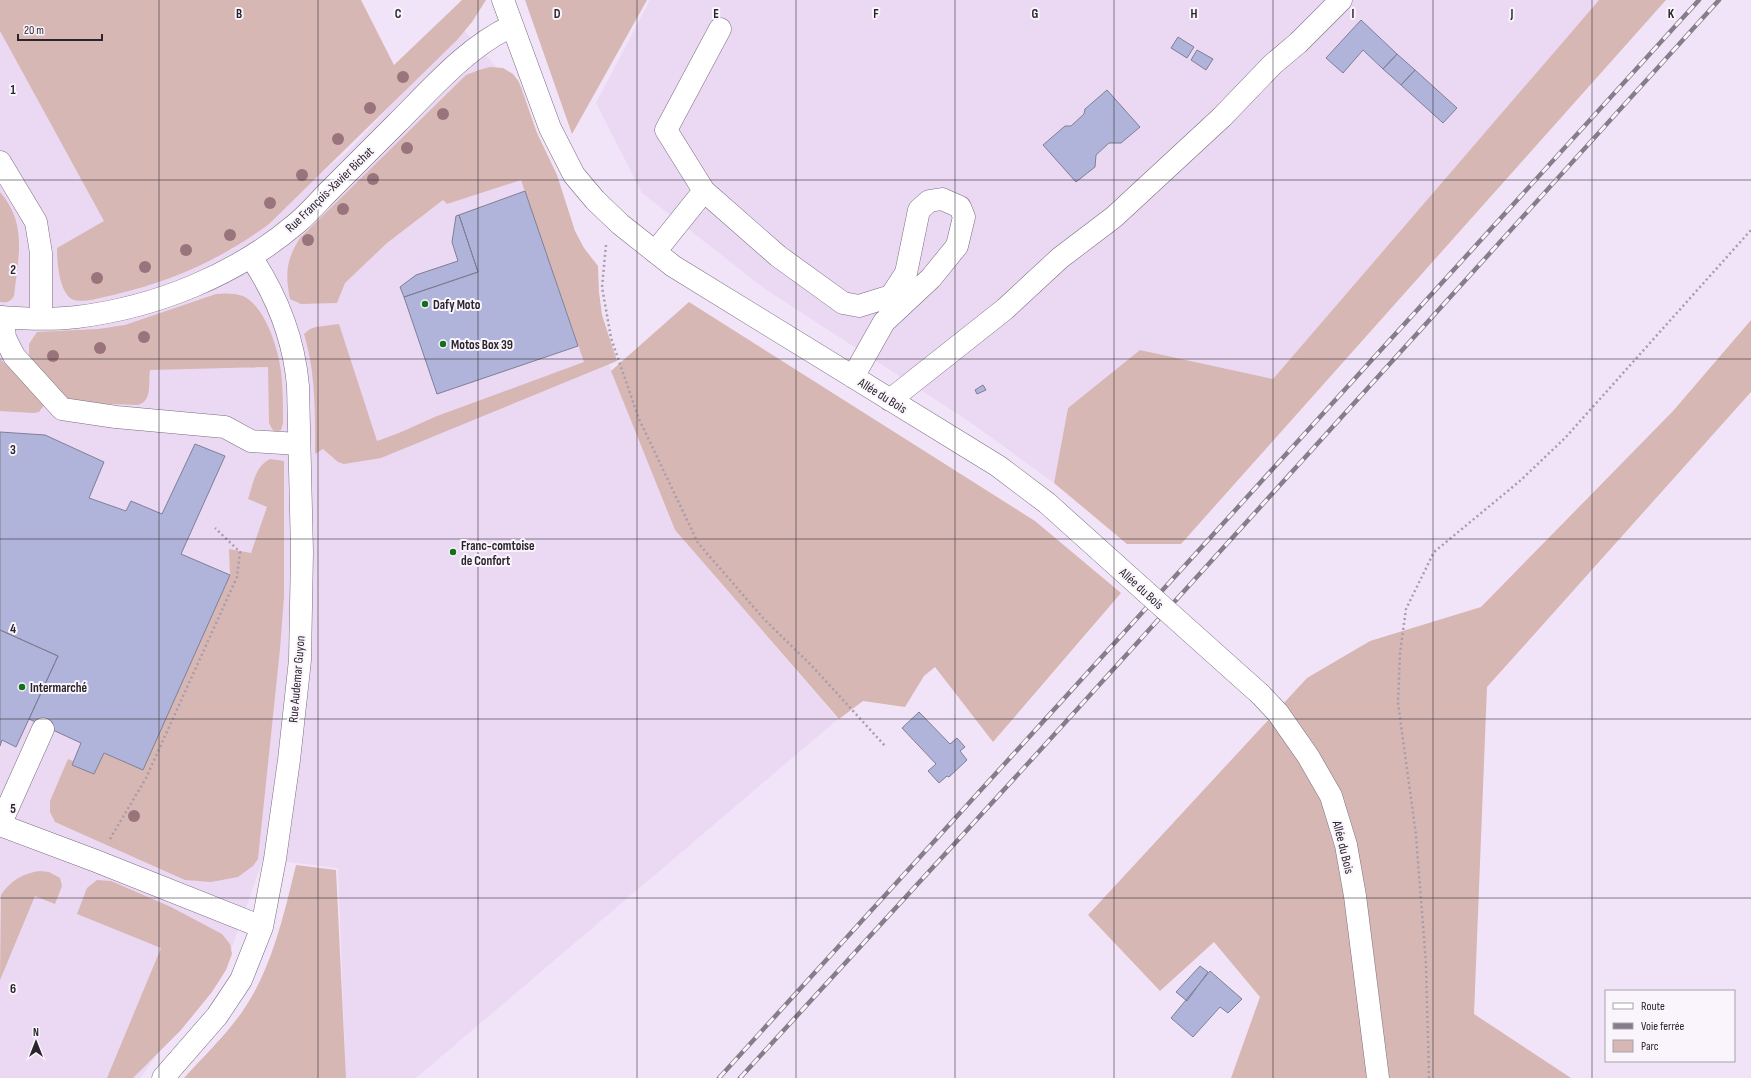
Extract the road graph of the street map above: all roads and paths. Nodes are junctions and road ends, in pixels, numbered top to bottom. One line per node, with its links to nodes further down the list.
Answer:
1 (503, 0): 3 (street, Allée du Bois)
2 (1341, 0): 14 (street)
3 (512, 26): 7 (street, Allée du Bois); 10 (street, Rue François-Xavier Bichat)
4 (720, 28): 6 (street)
5 (0, 162): 12 (street)
6 (704, 191): 9 (street); 13 (street)
7 (620, 224): 9 (street, Allée du Bois); 18 (path)
8 (1751, 230): 24 (path)
9 (655, 252): 13 (street, Allée du Bois)
10 (250, 257): 12 (street, Rue François-Xavier Bichat); 15 (street, Rue Audemar Guyon)
11 (2, 317): 12 (street, Rue François-Xavier Bichat); 15 (street)
12 (41, 318)
13 (853, 377): 14 (street, Allée du Bois)
14 (890, 400): 23 (street, Allée du Bois, bridge)
15 (299, 444): 21 (street, Rue Audemar Guyon)
16 (215, 528): 20 (path)
17 (43, 729): 19 (street)
18 (886, 746)
19 (0, 825): 20 (street)
20 (96, 861): 21 (street)
21 (262, 927): 22 (street, Rue Audemar Guyon)
22 (163, 1078)
23 (1378, 1078)
24 (1429, 1078)

